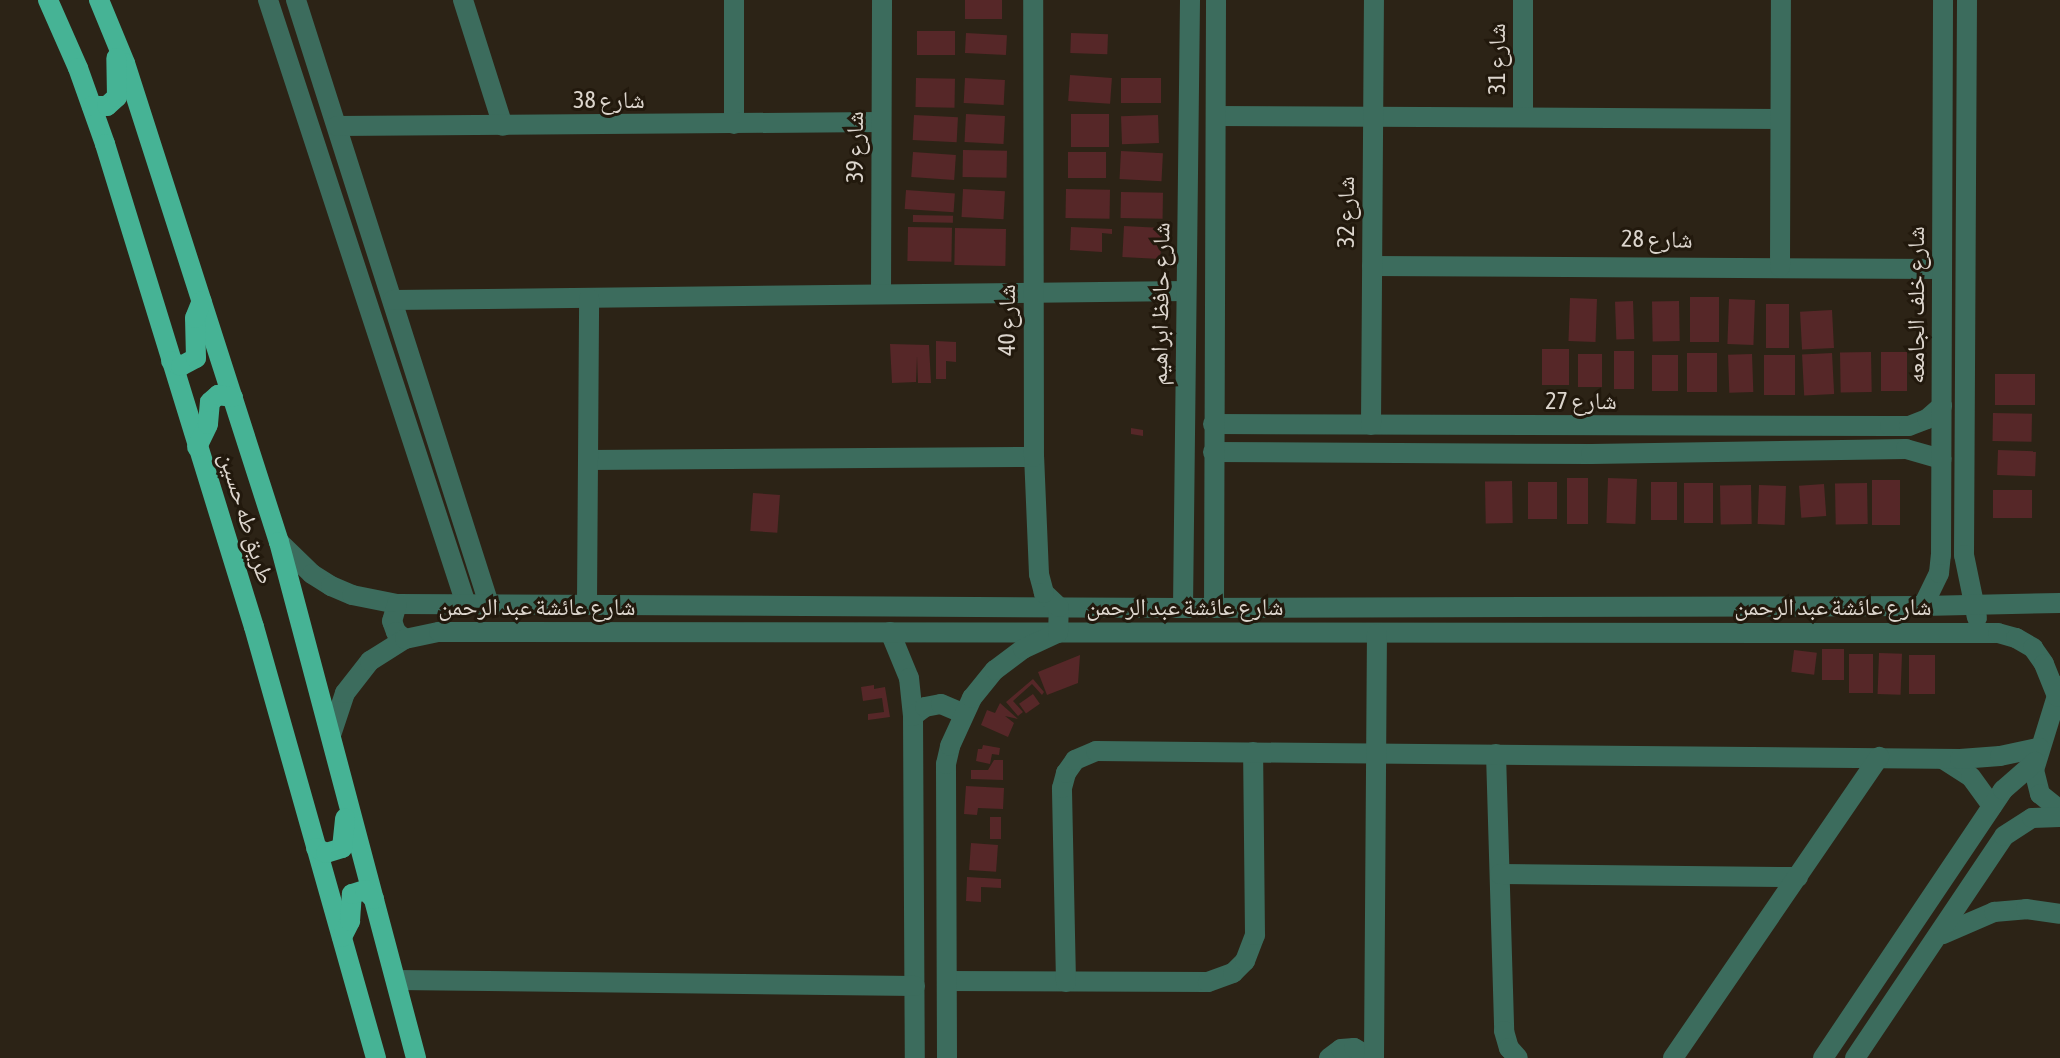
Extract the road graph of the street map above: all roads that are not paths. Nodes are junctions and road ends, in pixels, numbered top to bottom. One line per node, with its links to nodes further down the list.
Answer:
1 (48, 0): 17 (main road, طريق طه حسين)
2 (99, 0): 16 (main road, طريق طه حسين)
3 (268, 0): 49 (street, شارع عائشة عبد الرحمن)
4 (296, 0): 24 (street, شارع عائشة عبد الرحمن)
5 (463, 0): 25 (street)
6 (734, 0): 23 (street)
7 (882, 0): 22 (street, شارع 39)
8 (1033, 0): 29 (street, شارع 40)
9 (1190, 0): 30 (street, شارع حافظ ابراهيم)
10 (1216, 0): 18 (street)
11 (1374, 0): 19 (street, شارع 32)
12 (1523, 0): 20 (street, شارع 31)
13 (1781, 0): 21 (street)
14 (1943, 0): 28 (street, شارع خلف الجامعه)
15 (1967, 0): 52 (street, شارع خلف الجامعه)
16 (118, 44): 17 (main road); 34 (main road, طريق طه حسين)
17 (92, 106): 35 (main road, طريق طه حسين)
18 (1216, 116): 19 (street); 38 (street)
19 (1373, 117): 20 (street); 26 (street, شارع 32)
20 (1523, 117): 21 (street)
21 (1780, 119): 27 (street)
22 (881, 122): 23 (street, شارع 38); 31 (street, شارع 39)
23 (734, 124): 25 (street, شارع 38)
24 (337, 126): 25 (street, شارع 38); 33 (street, شارع عائشة عبد الرحمن)
25 (503, 126)
26 (1372, 266): 27 (street, شارع 28); 39 (street, شارع 32)
27 (1780, 267): 28 (street, شارع 28)
28 (1941, 269): 37 (street, شارع خلف الجامعه)
29 (1033, 291): 30 (street); 31 (street); 42 (street, شارع 40)
30 (1186, 291): 56 (street, شارع حافظ ابراهيم)
31 (881, 294): 32 (street)
32 (589, 298): 33 (street); 44 (street)
33 (393, 300): 50 (street, شارع عائشة عبد الرحمن)
34 (202, 301): 35 (main road); 36 (main road, طريق طه حسين)
35 (171, 361): 40 (main road, طريق طه حسين)
36 (233, 397): 40 (main road); 45 (main road, طريق طه حسين)
37 (1942, 406): 39 (street, شارع 27); 43 (street, شارع خلف الجامعه)
38 (1213, 424): 39 (street, شارع 27); 41 (street)
39 (1371, 425)
40 (197, 447): 79 (main road, طريق طه حسين)
41 (1213, 452): 43 (street); 57 (street)
42 (1034, 457): 44 (street); 54 (street, شارع 40)
43 (1942, 459): 53 (street, شارع خلف الجامعه)
44 (588, 460): 46 (street)
45 (279, 542): 48 (street, شارع عائشة عبد الرحمن); 68 (main road, طريق طه حسين)
46 (587, 603): 50 (street, شارع عائشة عبد الرحمن); 51 (street, شارع عائشة عبد الرحمن)
47 (2060, 603): 52 (street, شارع عائشة عبد الرحمن)
48 (397, 604): 49 (street, شارع عائشة عبد الرحمن); 64 (street)
49 (466, 604): 50 (street, شارع عائشة عبد الرحمن)
50 (489, 604)
51 (822, 605): 54 (street, شارع عائشة عبد الرحمن); 59 (street)
52 (1976, 605): 53 (street, شارع عائشة عبد الرحمن); 62 (street, شارع خلف الجامعه)
53 (1923, 606): 55 (street, شارع عائشة عبد الرحمن)
54 (1059, 607): 56 (street, شارع عائشة عبد الرحمن); 60 (street)
55 (1486, 607): 57 (street, شارع عائشة عبد الرحمن); 61 (street)
56 (1183, 608): 57 (street, شارع عائشة عبد الرحمن)
57 (1214, 608)
58 (890, 632): 59 (street, شارع عائشة عبد الرحمن); 60 (street, شارع عائشة عبد الرحمن); 67 (street)
59 (825, 633): 64 (street, شارع عائشة عبد الرحمن)
60 (1058, 633): 63 (street, شارع عائشة عبد الرحمن); 66 (street)
61 (1486, 633): 62 (street, شارع عائشة عبد الرحمن); 63 (street, شارع عائشة عبد الرحمن)
62 (1978, 633): 65 (street, شارع عائشة عبد الرحمن)
63 (1377, 634): 70 (street)
64 (405, 639): 68 (street, شارع عائشة عبد الرحمن)
65 (2058, 691): 72 (street)
66 (962, 713): 67 (street); 88 (street)
67 (913, 716): 86 (street)
68 (332, 732): 75 (main road, طريق طه حسين)
69 (1253, 752): 70 (street); 91 (street); 91 (street)
70 (1376, 753): 71 (street); 98 (street)
71 (1496, 754): 73 (street); 80 (street)
72 (2037, 755): 74 (street); 76 (street); 77 (street)
73 (1879, 757): 74 (street); 81 (street)
74 (1939, 758): 76 (street)
75 (348, 803): 79 (main road); 82 (main road, طريق طه حسين)
76 (1992, 806): 84 (street)
77 (2060, 810)
78 (2060, 817): 87 (street)
79 (316, 848): 85 (main road, طريق طه حسين)
80 (1500, 874): 81 (street); 99 (street)
81 (1798, 877): 100 (street)
82 (374, 899): 85 (main road); 89 (main road, طريق طه حسين)
83 (2060, 914): 87 (street)
84 (1913, 925): 87 (street); 101 (street)
85 (342, 937): 93 (main road, طريق طه حسين)
86 (915, 938): 88 (street); 92 (street)
87 (1935, 939): 102 (street)
88 (947, 940): 90 (street)
89 (397, 980): 92 (street); 94 (main road, طريق طه حسين)
90 (947, 981): 91 (street); 96 (street)
91 (1066, 982)
92 (915, 986): 95 (street)
93 (376, 1058)
94 (416, 1058)
95 (915, 1058)
96 (947, 1058)
97 (1329, 1058): 98 (street)
98 (1373, 1058)
99 (1518, 1058)
100 (1673, 1058)
101 (1823, 1058)
102 (1855, 1058)

